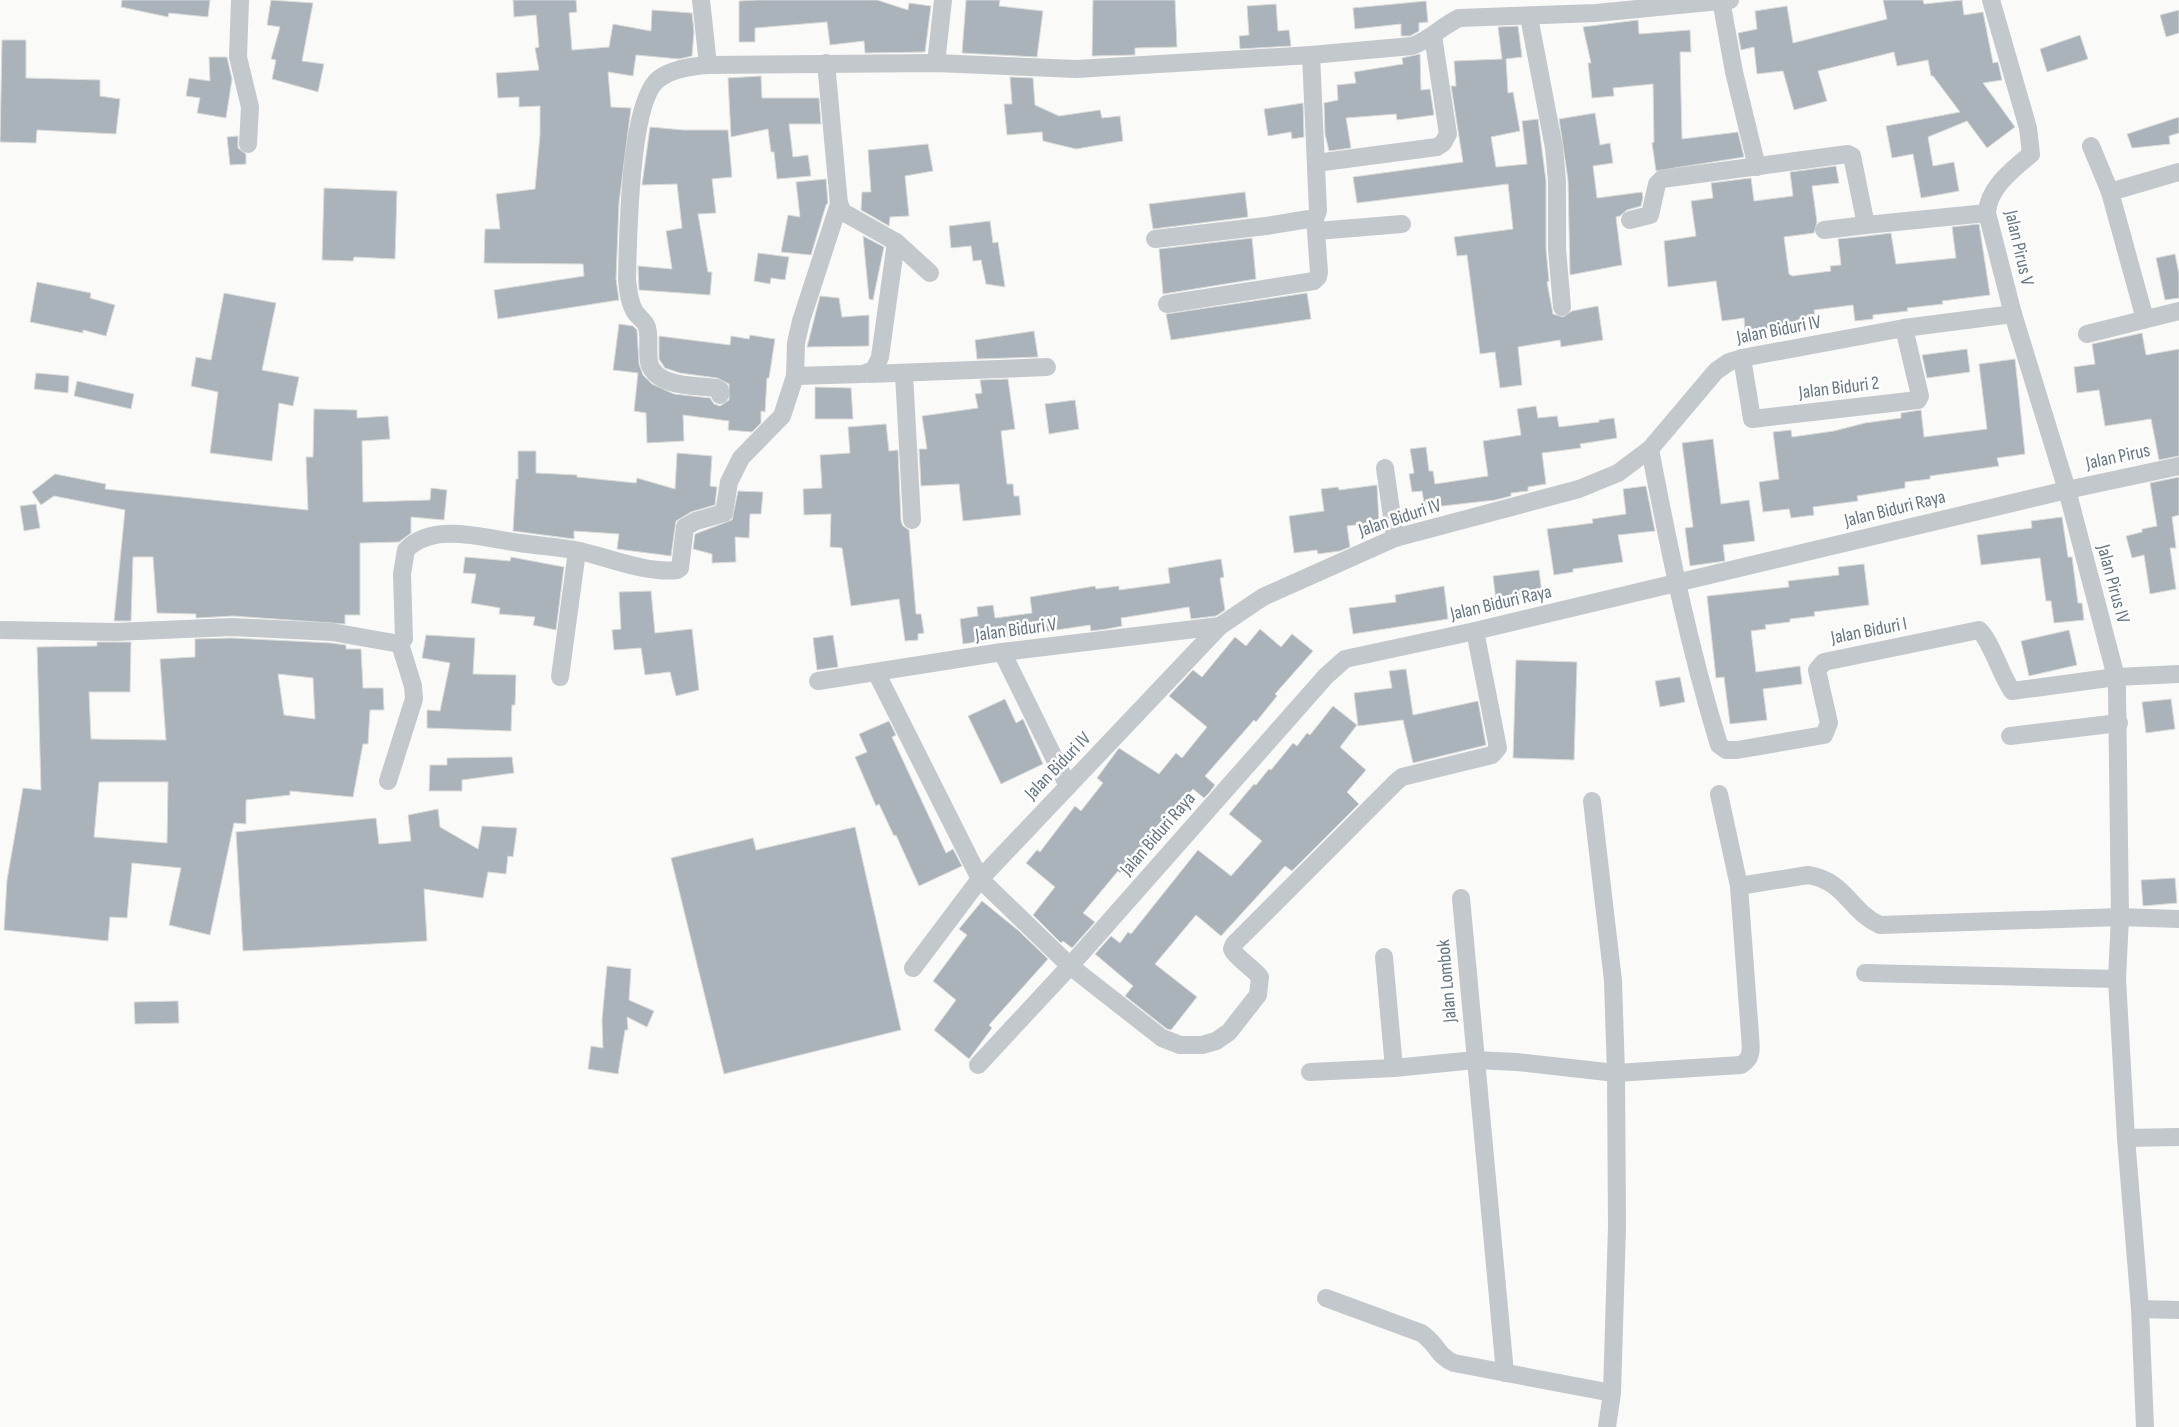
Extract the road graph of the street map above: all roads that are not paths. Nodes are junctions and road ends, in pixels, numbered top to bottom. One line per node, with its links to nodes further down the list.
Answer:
1 (240, 0): 13 (street)
2 (701, 0): 12 (street)
3 (943, 0): 11 (street)
4 (1991, 0): 20 (street, Jalan Pirus V)
5 (1724, 1): 6 (street); 16 (street)
6 (1596, 7): 7 (street)
7 (1529, 17): 8 (street); 30 (street)
8 (1433, 36): 9 (street); 15 (street)
9 (1311, 55): 11 (street); 15 (street)
10 (826, 63): 11 (street); 12 (street); 19 (street)
11 (936, 63)
12 (708, 65): 41 (street)
13 (248, 144)
14 (2091, 146): 18 (street)
15 (1316, 163): 23 (street)
16 (1757, 167): 21 (street); 24 (street)
17 (2179, 172): 18 (street)
18 (2110, 192): 33 (street)
19 (839, 204): 27 (street); 40 (street)
20 (1987, 213): 24 (street); 32 (street, Jalan Pirus V)
21 (1630, 220)
22 (1402, 224): 23 (street)
23 (1316, 225): 26 (street); 29 (street)
24 (1866, 225): 25 (street)
25 (1824, 230)
26 (1155, 240)
27 (896, 242): 28 (street); 38 (street)
28 (930, 273)
29 (1166, 304)
30 (1562, 307)
31 (2179, 311): 33 (street)
32 (2012, 314): 34 (street, Jalan Biduri IV); 45 (street, Jalan Pirus V)
33 (2145, 319): 35 (street)
34 (1904, 328): 36 (street, Jalan Biduri IV); 36 (street, Jalan Biduri 2)
35 (2087, 334)
36 (1742, 358): 42 (street, Jalan Biduri IV)
37 (1047, 367): 39 (street)
38 (869, 374): 39 (street); 40 (street)
39 (904, 374): 46 (street)
40 (795, 376): 48 (street)
41 (720, 395)
42 (1650, 449): 47 (street, Jalan Biduri IV); 49 (street)
43 (2179, 466): 45 (street, Jalan Pirus)
44 (1385, 468): 47 (street)
45 (2067, 490): 49 (street, Jalan Biduri Raya); 59 (street, Jalan Pirus IV)
46 (912, 520)
47 (1395, 538): 50 (street, Jalan Biduri IV)
48 (577, 551): 53 (street); 57 (street)
49 (1675, 585): 52 (street, Jalan Biduri Raya); 59 (street, Jalan Biduri I)
50 (1220, 626): 54 (street, Jalan Biduri V); 63 (street, Jalan Biduri IV)
51 (0, 630): 53 (street)
52 (1475, 631): 72 (street, Jalan Biduri Raya); 72 (street)
53 (400, 644): 62 (street)
54 (1002, 652): 55 (street, Jalan Biduri V); 63 (street)
55 (876, 672): 58 (street, Jalan Biduri V); 66 (street)
56 (2179, 674): 59 (street)
57 (560, 678)
58 (818, 682)
59 (2116, 684): 60 (street, Jalan Pirus IV)
60 (2119, 716): 61 (street); 69 (street, Jalan Pirus IV)
61 (2010, 736)
62 (388, 781)
63 (1068, 786): 66 (street, Jalan Biduri IV)
64 (1720, 794): 67 (street)
65 (1592, 801): 80 (street)
66 (980, 879): 72 (street); 73 (street, Jalan Biduri IV)
67 (1739, 886): 69 (street); 80 (street)
68 (1461, 898): 76 (street, Jalan Lombok)
69 (2120, 917): 70 (street); 75 (street, Jalan Pirus IV)
70 (2179, 920)
71 (1384, 956): 78 (street)
72 (1070, 966): 77 (street, Jalan Biduri Raya)
73 (913, 968)
74 (1865, 973): 75 (street)
75 (2117, 979): 82 (street, Jalan Pirus IV)
76 (1475, 1060): 78 (street); 80 (street); 86 (street, Jalan Lombok)
77 (978, 1065)
78 (1394, 1068): 79 (street)
79 (1310, 1072)
80 (1616, 1073): 87 (street)
81 (2179, 1137): 82 (street)
82 (2126, 1138): 84 (street, Jalan Pirus IV)
83 (1326, 1298): 86 (street)
84 (2140, 1309): 85 (street); 89 (street, Jalan Pirus IV)
85 (2179, 1310)
86 (1505, 1373): 87 (street)
87 (1612, 1393): 88 (street)
88 (1607, 1427)
89 (2146, 1427)

